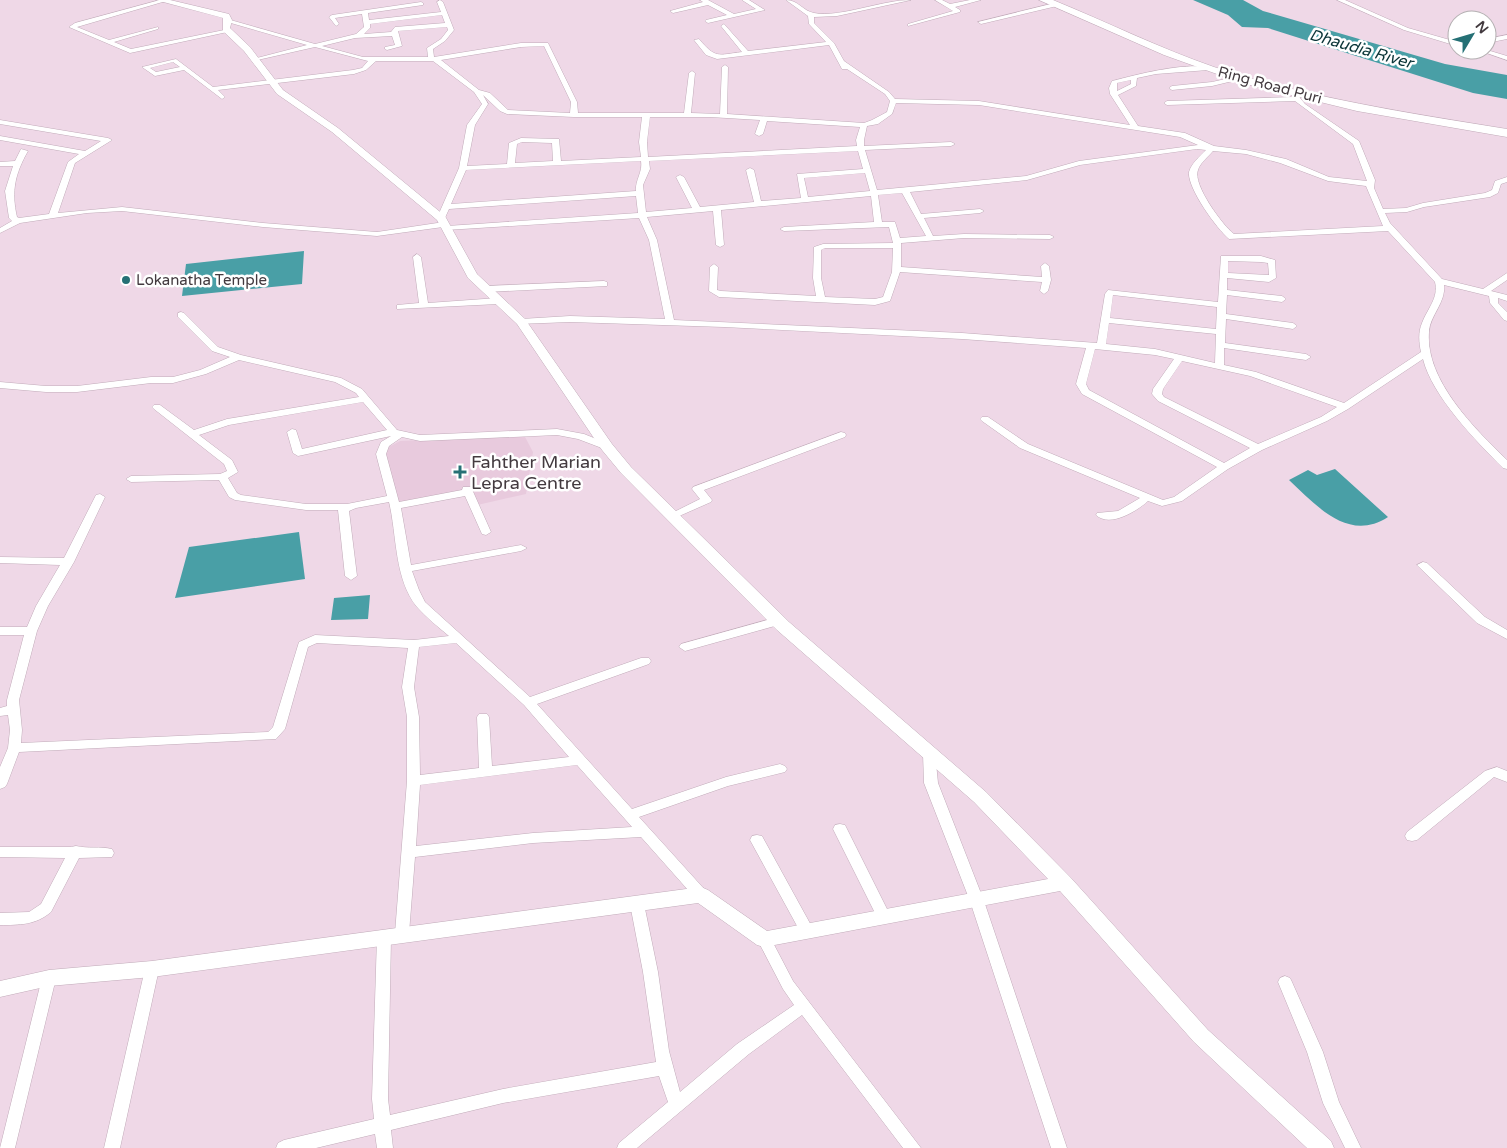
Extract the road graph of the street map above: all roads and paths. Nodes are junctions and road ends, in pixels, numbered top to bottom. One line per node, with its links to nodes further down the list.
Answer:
1 (162, 0): 24 (street); 32 (street)
2 (745, 0): 16 (street)
3 (789, 0): 17 (street)
4 (908, 0): 17 (street)
5 (938, 0): 12 (street)
6 (978, 0): 12 (street)
7 (1340, 0): 31 (street)
8 (440, 2): 15 (street)
9 (706, 2): 13 (street); 16 (street)
10 (1052, 2): 20 (street); 43 (highway, Ring Road Puri); 64 (highway, Ring Road Puri)
11 (421, 4): 14 (street)
12 (950, 6): 23 (street)
13 (672, 11)
14 (365, 12): 19 (street); 21 (street)
15 (444, 13): 19 (street); 22 (street)
16 (733, 16): 18 (street)
17 (811, 16): 34 (street)
18 (708, 21)
19 (367, 22): 29 (street)
20 (980, 22)
21 (336, 24)
22 (450, 25): 28 (street); 38 (street)
23 (910, 25)
24 (228, 26): 33 (street); 35 (street); 39 (street)
25 (724, 26): 37 (street)
26 (156, 28): 27 (street)
27 (146, 30): 32 (street); 33 (street)
28 (394, 34): 29 (street); 36 (street)
29 (354, 36): 35 (street)
30 (697, 40): 37 (street)
31 (1447, 41)
32 (108, 42): 33 (street)
33 (172, 42)
34 (832, 43): 37 (street); 54 (street)
35 (315, 46): 39 (street); 40 (street)
36 (387, 48)
37 (746, 53)
38 (433, 59): 40 (street); 50 (street); 56 (street)
39 (255, 60): 47 (street)
40 (372, 60): 47 (street)
41 (725, 67): 59 (street)
42 (185, 68): 42 (street); 49 (street)
43 (1208, 68): 45 (street); 46 (highway, Ring Road Puri)
44 (692, 73): 58 (street)
45 (1133, 76): 51 (street); 51 (street)
46 (1239, 78): 48 (street); 52 (highway, Ring Road Puri)
47 (271, 82): 49 (street); 98 (street)
48 (1172, 88)
49 (212, 89): 53 (street)
50 (476, 91): 56 (street); 78 (street)
51 (1115, 94): 63 (street)
52 (1296, 96): 55 (street); 65 (highway, Ring Road Puri); 85 (street)
53 (222, 97)
54 (891, 99): 62 (street); 63 (street)
55 (1167, 103)
56 (574, 115): 57 (street)
57 (646, 116): 58 (street); 73 (street)
58 (687, 116): 59 (street)
59 (723, 116): 60 (street)
60 (764, 118): 62 (street); 66 (street)
61 (0, 122): 72 (street)
62 (864, 125): 69 (street)
63 (1135, 128): 70 (street)
64 (1507, 128)
65 (1507, 133)
66 (759, 134)
67 (0, 138): 72 (street)
68 (951, 144): 69 (street)
69 (861, 148): 73 (street); 80 (street)
70 (1211, 148): 85 (street); 86 (street); 102 (street)
71 (24, 151): 74 (street)
72 (85, 153): 95 (street)
73 (644, 159): 75 (street); 88 (street)
74 (17, 163): 76 (street); 82 (street)
75 (557, 163): 77 (street); 77 (street)
76 (0, 164)
77 (511, 165): 78 (street)
78 (463, 168): 98 (street)
79 (750, 170): 90 (street)
80 (867, 171): 87 (street); 89 (street)
81 (680, 177): 92 (street)
82 (9, 179): 84 (street); 99 (street)
83 (1507, 179): 94 (street)
84 (0, 180)
85 (1370, 184): 94 (street)
86 (904, 189): 87 (street); 97 (street)
87 (874, 192): 89 (street); 100 (street)
88 (640, 193): 96 (street); 98 (street)
89 (805, 199): 90 (street)
90 (758, 204): 91 (street)
91 (717, 208): 92 (street); 107 (street)
92 (696, 210): 96 (street)
93 (980, 211): 97 (street)
94 (1380, 211): 102 (street)
95 (53, 215): 98 (street); 99 (street)
96 (642, 216): 98 (street); 133 (street)
97 (920, 216): 105 (street)
98 (444, 219): 117 (street)
99 (18, 221): 103 (street)
100 (878, 223): 101 (street); 106 (street)
101 (784, 228)
102 (1390, 228): 115 (street)
103 (0, 231)
104 (1050, 237): 105 (street)
105 (931, 239): 106 (street)
106 (898, 243): 111 (street); 122 (street)
107 (720, 245)
108 (417, 257): 125 (street)
109 (1045, 266): 114 (street)
110 (714, 267): 122 (street)
111 (896, 269): 114 (street); 122 (street)
112 (1223, 275): 112 (street); 119 (street)
113 (1507, 276): 120 (street)
114 (1047, 280): 118 (street)
115 (1439, 281): 120 (street); 138 (street)
116 (604, 284): 117 (street)
117 (486, 289): 124 (street)
118 (1044, 290)
119 (1223, 292): 123 (street); 126 (street)
120 (1489, 293): 121 (street); 130 (street)
121 (1507, 298)
122 (821, 299)
123 (1282, 299)
124 (498, 301): 125 (street); 132 (street)
125 (424, 305): 127 (street)
126 (1222, 305): 129 (street); 131 (street)
127 (400, 307)
128 (181, 315): 139 (street)
129 (1222, 316): 134 (street); 135 (street)
130 (1507, 318)
131 (1105, 320): 135 (street); 137 (street)
132 (521, 322): 133 (street); 152 (street)
133 (670, 323): 137 (street)
134 (1293, 326)
135 (1221, 332): 136 (street)
136 (1220, 345): 141 (street); 142 (street)
137 (1096, 346): 140 (street); 155 (street)
138 (1425, 353): 146 (street); 154 (street)
139 (238, 357): 143 (street); 144 (street)
140 (1180, 357): 142 (street); 153 (street)
141 (1306, 357)
142 (1219, 366): 146 (street)
143 (0, 385)
144 (366, 399): 149 (street); 150 (street)
145 (157, 407): 150 (street)
146 (1345, 407): 153 (street)
147 (984, 419): 159 (street)
148 (292, 432): 149 (street)
149 (397, 433): 152 (street); 160 (street)
150 (194, 434): 156 (street)
151 (841, 435): 162 (street)
152 (607, 447): 162 (street)
153 (1258, 448): 155 (street)
154 (1507, 466)
155 (1224, 467): 159 (street)
156 (222, 477): 157 (street); 161 (street)
157 (131, 479)
158 (100, 497): 167 (street)
159 (1146, 497): 163 (street)
160 (394, 502): 161 (street); 164 (street); 169 (street)
161 (347, 507): 170 (street)
162 (672, 515): 171 (street)
163 (1101, 515)
164 (486, 532)
165 (521, 548): 169 (street)
166 (0, 560): 167 (street)
167 (68, 562): 173 (street)
168 (1423, 566): 174 (street)
169 (406, 568): 175 (street)
170 (351, 576)
171 (778, 621): 177 (street); 184 (street)
172 (0, 630): 173 (street)
173 (31, 631): 180 (street)
174 (1507, 635)
175 (458, 639): 176 (street); 179 (street)
176 (414, 644): 183 (street); 189 (street)
177 (685, 647)
178 (645, 661): 179 (street)
179 (528, 702): 185 (street)
180 (13, 710): 181 (street); 183 (street)
181 (0, 712)
182 (483, 717): 187 (street)
183 (14, 748): 190 (street)
184 (930, 753): 200 (street); 202 (street)
185 (579, 760): 187 (street); 191 (street)
186 (780, 769): 191 (street)
187 (486, 773): 189 (street)
188 (1507, 777): 194 (street)
189 (414, 781): 198 (street)
190 (0, 784)
191 (628, 815): 193 (street)
192 (840, 828): 204 (street)
193 (645, 832): 198 (street); 201 (street)
194 (1412, 836)
195 (757, 840): 206 (street)
196 (76, 851): 197 (street); 199 (street); 205 (street)
197 (0, 852)
198 (409, 852): 207 (street)
199 (107, 853)
200 (1064, 882): 202 (street); 224 (street)
201 (701, 895): 203 (street); 208 (street)
202 (977, 901): 204 (street); 223 (street)
203 (637, 904): 207 (street); 214 (street)
204 (884, 916): 206 (street)
205 (0, 919)
206 (807, 931): 208 (street)
207 (393, 935): 209 (street); 216 (street)
208 (764, 939): 213 (street)
209 (152, 969): 210 (street); 218 (street)
210 (49, 978): 212 (street); 217 (street)
211 (1285, 982): 225 (street)
212 (0, 988)
213 (804, 1006): 215 (street); 222 (street)
214 (664, 1068): 215 (street); 216 (street)
215 (678, 1104): 221 (street)
216 (383, 1123): 219 (street); 220 (street)
217 (7, 1148)
218 (112, 1148)
219 (284, 1148)
220 (385, 1148)
221 (625, 1148)
222 (914, 1148)
223 (1059, 1148)
224 (1323, 1148)
225 (1353, 1148)

